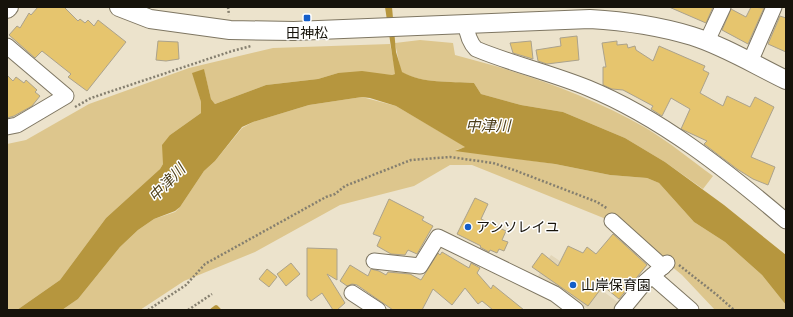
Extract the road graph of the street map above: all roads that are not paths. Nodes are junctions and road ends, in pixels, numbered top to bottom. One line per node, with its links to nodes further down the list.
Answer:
1 (119, 7): 4 (street)
2 (723, 7): 5 (street)
3 (774, 7): 7 (street)
4 (466, 24): 5 (street); 11 (street)
5 (707, 41): 7 (street)
6 (7, 46): 9 (street)
7 (750, 62): 8 (street)
8 (786, 80)
9 (7, 127)
10 (610, 216): 13 (street)
11 (786, 221)
12 (374, 260): 16 (street)
13 (665, 267): 17 (street); 18 (street)
14 (352, 293): 15 (street)
15 (378, 310)
16 (576, 310)
17 (622, 310)
18 (691, 310)

